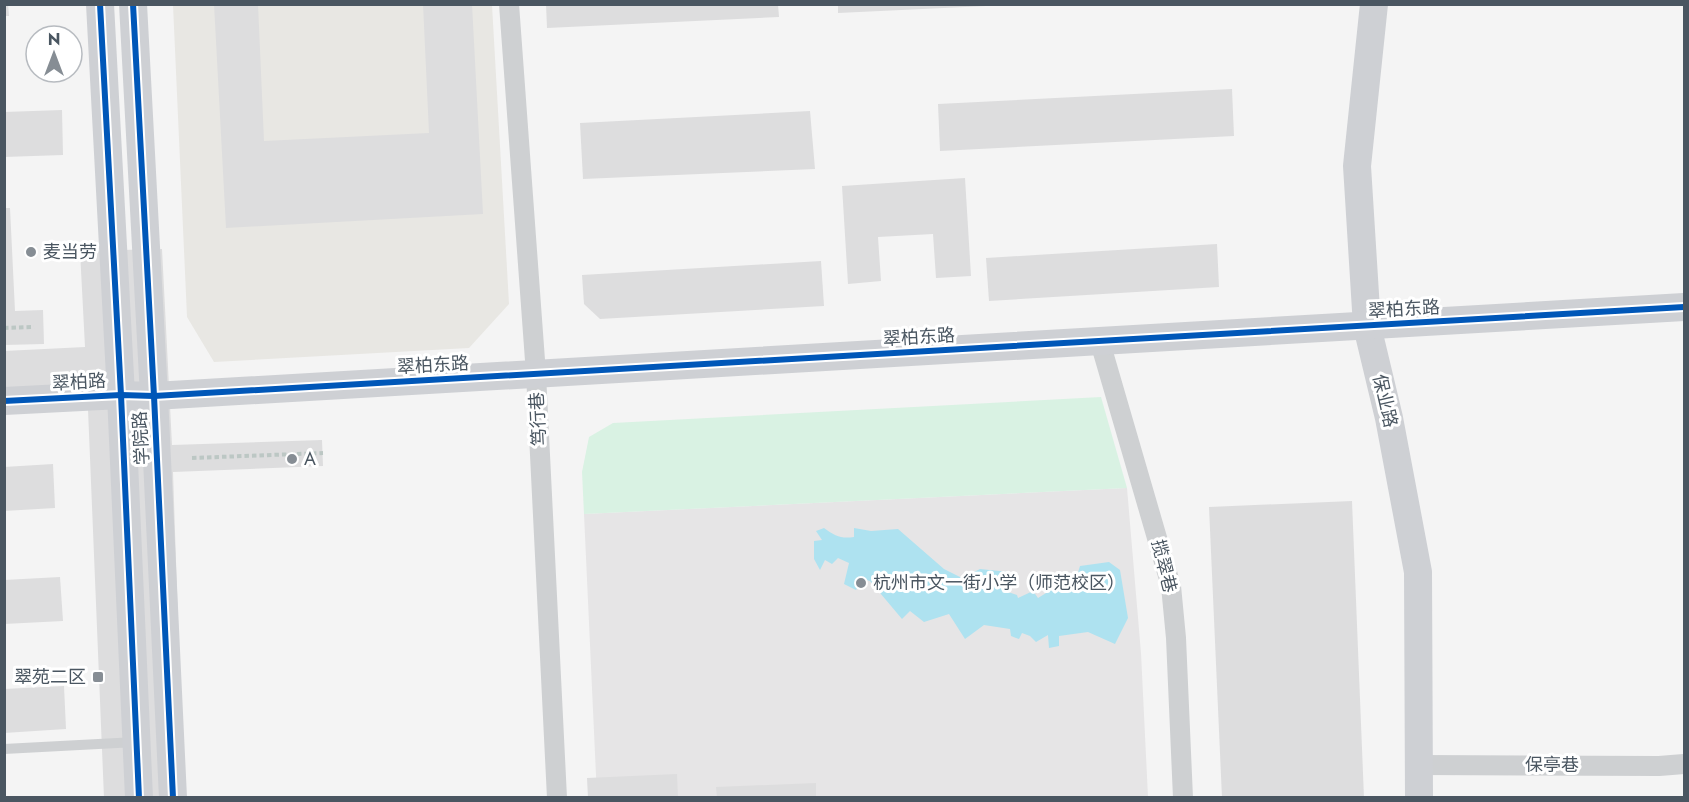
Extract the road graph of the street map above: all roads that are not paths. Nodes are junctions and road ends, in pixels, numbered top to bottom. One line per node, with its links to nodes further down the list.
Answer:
1 (100, 4): 9 (street, 学院路)
2 (133, 4): 10 (street, 学院路)
3 (509, 4): 8 (street, 笃行巷)
4 (1374, 4): 6 (street, 保业路)
5 (1684, 307): 6 (street, 翠柏东路)
6 (1367, 326): 7 (street, 翠柏东路); 15 (street, 保业路)
7 (1100, 342): 8 (street, 翠柏东路); 19 (street, 揽翠巷)
8 (536, 374): 10 (street, 翠柏东路); 18 (street, 笃行巷)
9 (121, 395): 10 (street, 翠柏路); 11 (street, 翠柏路); 12 (street, 学院路)
10 (154, 396): 17 (street, 学院路)
11 (4, 401)
12 (137, 742): 13 (lane); 16 (street, 学院路)
13 (4, 749)
14 (1684, 764): 15 (street, 保亭巷)
15 (1419, 765): 20 (street, 保业路)
16 (139, 798)
17 (173, 798)
18 (557, 798)
19 (1183, 798)
20 (1419, 798)

